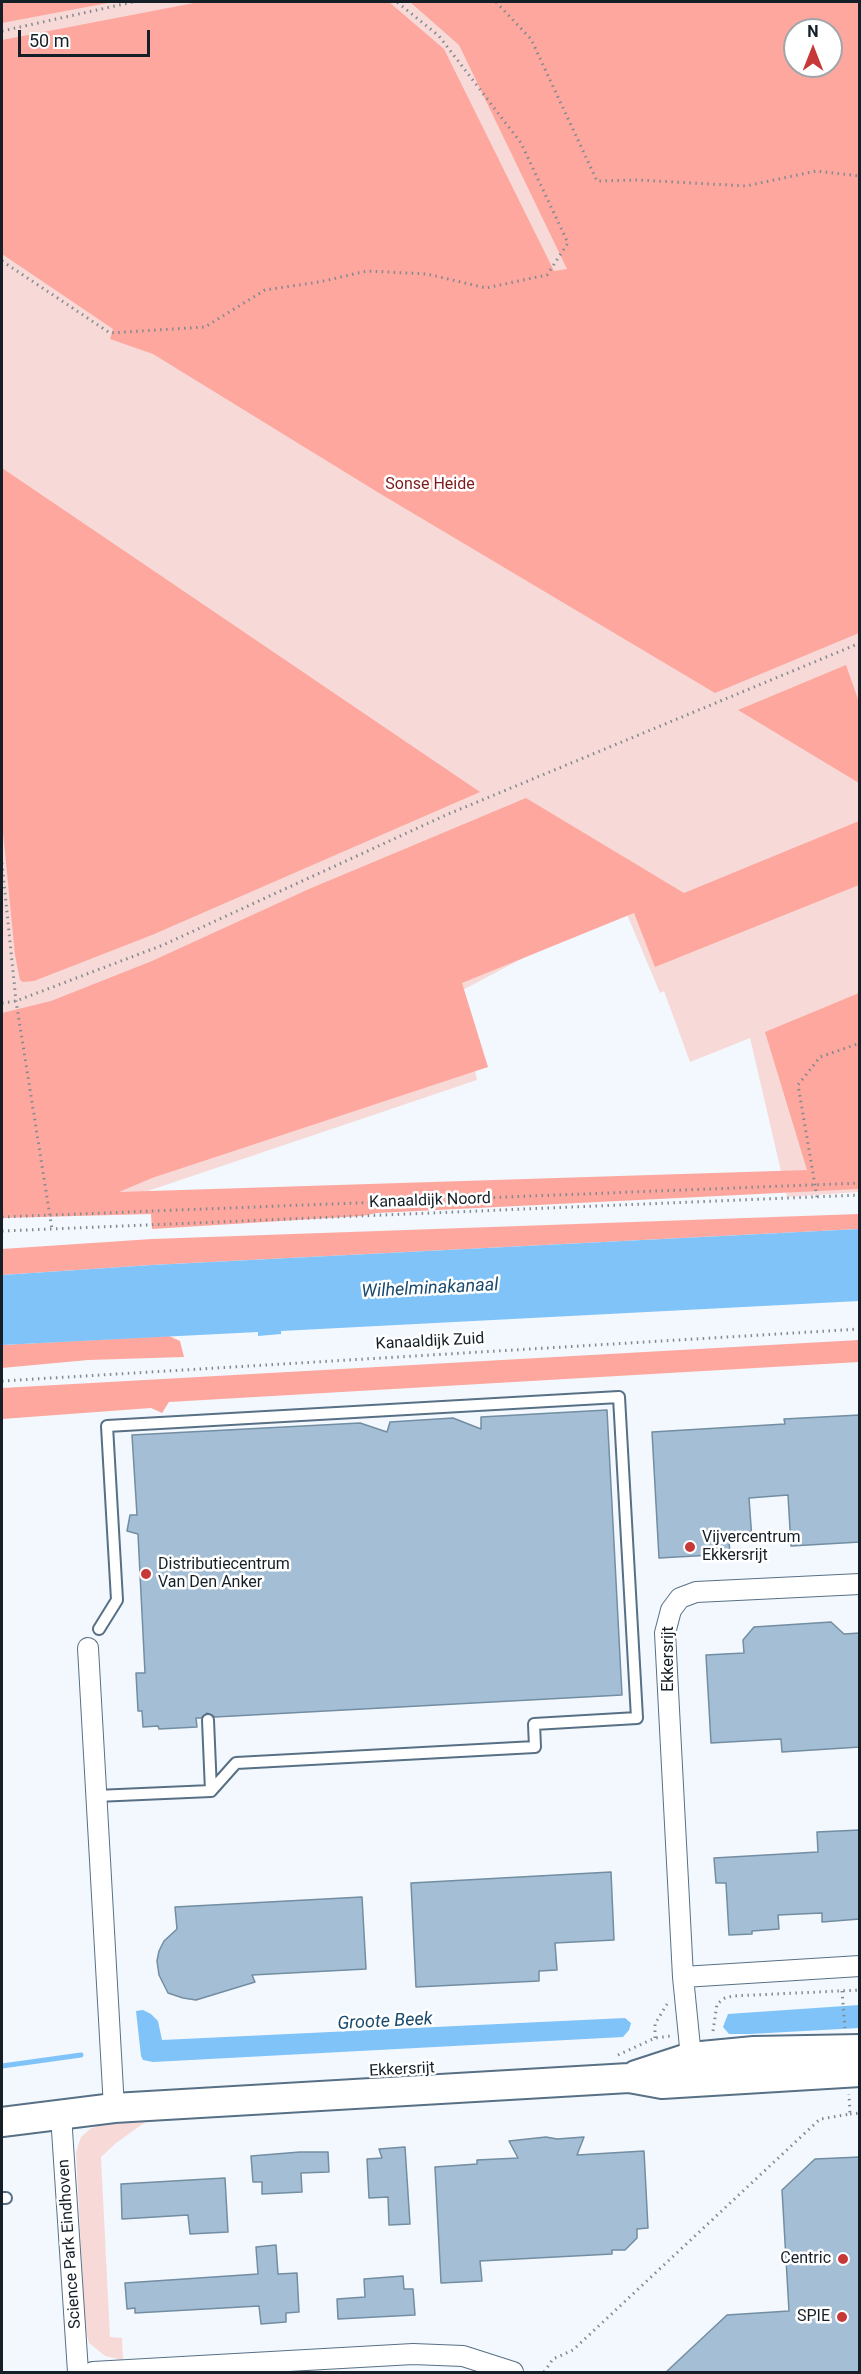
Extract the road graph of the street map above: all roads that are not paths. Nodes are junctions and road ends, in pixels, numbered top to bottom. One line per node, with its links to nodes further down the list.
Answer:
1 (860, 1584): 8 (street, Ekkersrijt)
2 (99, 1629): 5 (lane)
3 (88, 1648): 6 (street)
4 (208, 1720): 5 (lane)
5 (211, 1791): 6 (lane)
6 (96, 1796): 11 (street)
7 (860, 1966): 8 (street)
8 (683, 1977): 9 (street, Ekkersrijt)
9 (691, 2057): 10 (main road, Ekkersrijt); 11 (main road, Ekkersrijt)
10 (853, 2057)
11 (114, 2108): 12 (main road, Ekkersrijt)
12 (61, 2115): 13 (main road, Ekkersrijt); 14 (street, Science Park Eindhoven)
13 (2, 2122)
14 (78, 2373)
15 (93, 2373): 16 (street)
16 (513, 2373)

